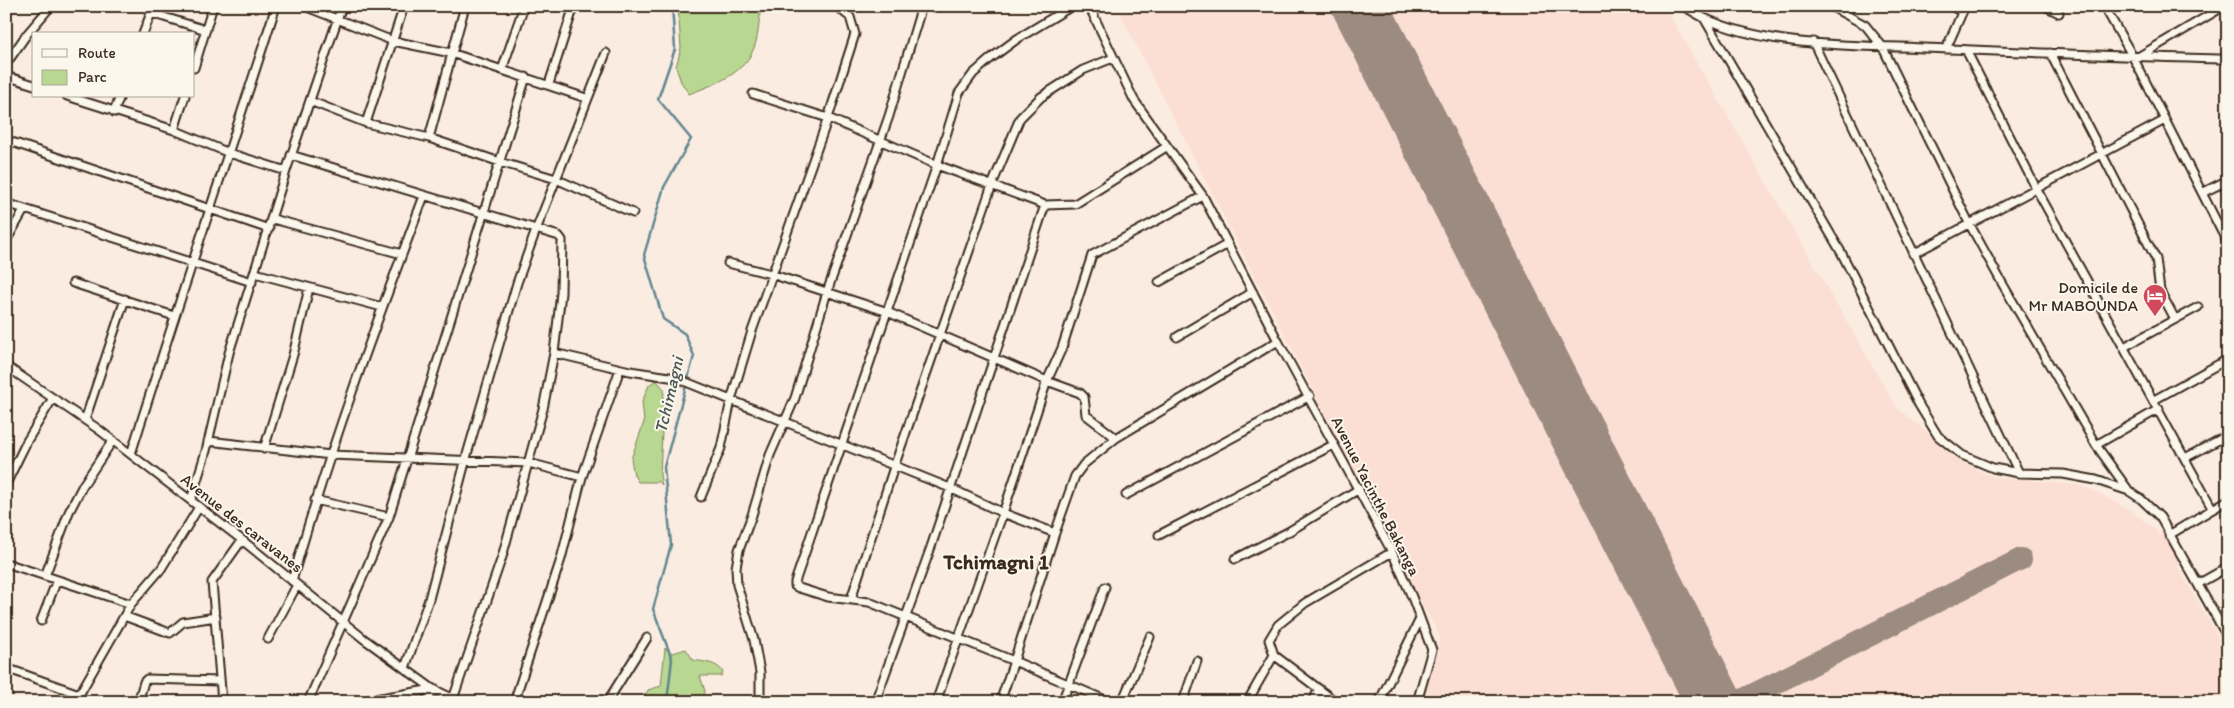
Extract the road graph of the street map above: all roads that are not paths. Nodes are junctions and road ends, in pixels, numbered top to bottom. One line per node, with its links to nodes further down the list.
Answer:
1 (51, 6): 38 (street)
2 (214, 6): 25 (street)
3 (276, 6): 60 (street)
4 (304, 6): 23 (street)
5 (342, 6): 23 (street)
6 (404, 6): 27 (street)
7 (465, 6): 32 (street)
8 (524, 6): 40 (street)
9 (574, 6): 44 (street)
10 (836, 6): 52 (street)
11 (922, 6): 58 (street)
12 (1072, 6): 64 (street)
13 (1089, 6): 36 (street)
14 (1830, 6): 29 (street)
15 (1951, 6): 19 (street)
16 (2045, 6): 22 (street)
17 (2104, 6): 35 (street)
18 (1685, 7): 24 (street)
19 (1963, 9): 30 (street)
20 (152, 10): 25 (street); 26 (street)
21 (2216, 11): 35 (street)
22 (2059, 13)
23 (338, 18): 27 (street); 50 (street)
24 (1704, 18): 28 (street); 136 (street)
25 (206, 30): 39 (street)
26 (144, 32)
27 (394, 41): 32 (street); 54 (street)
28 (1812, 42): 29 (street); 87 (street)
29 (1882, 46): 30 (street); 80 (street)
30 (1946, 49): 31 (street)
31 (1966, 50): 34 (street); 69 (street)
32 (451, 53): 40 (street); 56 (street)
33 (606, 53): 49 (street)
34 (2050, 53): 35 (street); 62 (street)
35 (2136, 57): 37 (street); 53 (street)
36 (1113, 58): 59 (street); 68 (street)
37 (2228, 59)
38 (6, 64)
39 (195, 65)
40 (502, 70): 42 (street)
41 (6, 76): 43 (street)
42 (526, 77): 44 (street); 63 (street)
43 (32, 84)
44 (549, 84): 49 (street)
45 (753, 94): 52 (street)
46 (73, 98): 51 (street)
47 (119, 98): 51 (street)
48 (184, 98): 55 (street)
49 (586, 98): 66 (street)
50 (310, 101): 54 (street); 61 (street)
51 (114, 112): 55 (street)
52 (828, 118): 58 (street); 91 (street)
53 (2165, 120): 62 (street); 70 (street)
54 (366, 123): 56 (street)
55 (174, 130): 60 (street)
56 (428, 138): 63 (street)
57 (6, 140): 75 (street)
58 (880, 141): 64 (street); 96 (street)
59 (1166, 147): 72 (street, Avenue Yacinthe Bakanga); 74 (street)
60 (229, 153): 65 (street); 75 (street)
61 (291, 155): 65 (street); 71 (street)
62 (2102, 155): 69 (street); 103 (street)
63 (500, 162): 66 (street); 78 (street)
64 (937, 165): 68 (street); 101 (street)
65 (286, 172): 79 (street)
66 (556, 179): 77 (street); 82 (street)
67 (2228, 180): 70 (street)
68 (992, 185): 74 (street); 104 (street)
69 (2037, 190): 80 (street); 107 (street)
70 (2202, 193): 85 (street)
71 (424, 196): 78 (street); 86 (street)
72 (1203, 196): 84 (street, Avenue Yacinthe Bakanga); 113 (street)
73 (6, 203): 76 (street)
74 (1045, 205): 109 (street)
75 (211, 209): 81 (street); 88 (street)
76 (24, 210): 83 (street); 88 (street)
77 (633, 213)
78 (482, 214): 82 (street); 131 (street)
79 (272, 219): 81 (street); 86 (street)
80 (1970, 225): 87 (street); 127 (street)
81 (269, 229): 90 (street)
82 (536, 230): 108 (street); 133 (street)
83 (6, 241)
84 (1228, 244): 93 (street); 97 (street, Avenue Yacinthe Bakanga)
85 (2228, 244)
86 (402, 254): 99 (street)
87 (1913, 254): 136 (street)
88 (192, 261): 92 (street); 102 (street)
89 (728, 262): 91 (street)
90 (255, 273): 92 (street); 95 (street)
91 (771, 274): 96 (street); 116 (street)
92 (252, 282): 124 (street)
93 (1159, 282)
94 (73, 283): 98 (street)
95 (309, 288): 99 (street); 128 (street)
96 (827, 292): 101 (street); 120 (street)
97 (1253, 292): 105 (street); 106 (street, Avenue Yacinthe Bakanga)
98 (125, 300): 102 (street); 119 (street)
99 (382, 307): 130 (street)
100 (2198, 307): 103 (street)
101 (886, 311): 104 (street); 125 (street)
102 (174, 316): 129 (street)
103 (2175, 319): 107 (street)
104 (941, 335): 109 (street); 135 (street)
105 (1177, 336)
106 (1278, 341): 114 (street, Avenue Yacinthe Bakanga); 122 (street)
107 (2124, 347): 117 (street)
108 (554, 354): 112 (street); 134 (street)
109 (993, 358): 113 (street); 139 (street)
110 (2228, 359): 117 (street)
111 (6, 366): 115 (street, Avenue des caravanes)
112 (620, 369): 116 (street); 137 (street)
113 (1047, 381): 122 (street); 149 (street)
114 (1310, 396): 126 (street, Avenue Yacinthe Bakanga); 142 (street)
115 (53, 398): 119 (street, Avenue des caravanes); 138 (street)
116 (730, 400): 120 (street); 143 (street)
117 (2154, 400): 118 (street)
118 (2159, 409): 127 (street); 132 (street)
119 (85, 420): 123 (street, Avenue des caravanes)
120 (783, 421): 125 (street); 196 (street)
121 (2228, 434): 132 (street)
122 (1116, 438): 151 (street)
123 (113, 440): 129 (street, Avenue des caravanes); 159 (street)
124 (208, 441): 128 (street); 144 (street)
125 (842, 445): 135 (street); 164 (street)
126 (1333, 445): 140 (street, Avenue Yacinthe Bakanga); 152 (street)
127 (2096, 445): 141 (street)
128 (264, 449): 130 (street)
129 (131, 454): 144 (street, Avenue des caravanes)
130 (331, 455): 131 (street); 145 (street)
131 (406, 458): 133 (street); 150 (street)
132 (2185, 458): 148 (street)
133 (465, 461): 134 (street); 181 (street)
134 (529, 463): 137 (street); 187 (street)
135 (894, 467): 139 (street); 164 (street)
136 (2019, 473): 141 (street)
137 (582, 477): 194 (street)
138 (6, 484)
139 (950, 488): 149 (street); 167 (street)
140 (1359, 489): 155 (street, Avenue Yacinthe Bakanga); 156 (street)
141 (2129, 492): 153 (street)
142 (1126, 495)
143 (701, 497)
144 (190, 500): 147 (street, Avenue des caravanes)
145 (315, 500): 150 (street); 161 (street)
146 (2228, 500): 148 (street)
147 (200, 507): 154 (street, Avenue des caravanes); 165 (street)
148 (2212, 508): 153 (street)
149 (1003, 513): 151 (street); 174 (street)
150 (389, 517): 171 (street)
151 (1055, 533): 178 (street)
152 (1159, 535)
153 (2170, 535): 162 (street)
154 (242, 540): 161 (street, Avenue des caravanes); 168 (street)
155 (1392, 552): 169 (street, Avenue Yacinthe Bakanga); 177 (street)
156 (1235, 559)
157 (6, 563): 159 (street)
158 (2228, 567): 162 (street)
159 (45, 576): 160 (street)
160 (57, 580): 165 (street); 170 (street)
161 (295, 583): 171 (street, Avenue des caravanes); 176 (street)
162 (2198, 584): 175 (street)
163 (1105, 587): 183 (street)
164 (851, 599): 167 (street)
165 (131, 604): 166 (street)
166 (124, 616): 168 (street); 186 (street)
167 (904, 616): 174 (street); 197 (street)
168 (216, 617): 182 (street)
169 (1420, 619): 207 (street); 208 (street, Avenue Yacinthe Bakanga)
170 (41, 621)
171 (344, 623): 181 (street, Avenue des caravanes); 191 (street)
172 (1150, 637): 202 (street)
173 (647, 638): 195 (street)
174 (958, 638): 178 (street); 198 (street)
175 (2228, 638)
176 (268, 639)
177 (1274, 655): 185 (street); 204 (street)
178 (1014, 661): 183 (street); 199 (street)
179 (1197, 661): 203 (street)
180 (6, 668): 186 (street)
181 (405, 668): 184 (street, Avenue des caravanes)
182 (220, 681): 189 (street); 190 (street)
183 (1068, 684): 200 (street); 201 (street)
184 (435, 689): 187 (street, Avenue des caravanes); 192 (street); 193 (street)
185 (1318, 690): 205 (street); 206 (street)
186 (79, 694): 188 (street)
187 (457, 700)
188 (75, 702)
189 (138, 702)
190 (222, 702)
191 (308, 702)
192 (358, 702)
193 (425, 702)
194 (514, 702)
195 (607, 702)
196 (760, 702)
197 (875, 702)
198 (936, 702)
199 (1000, 702)
200 (1062, 702)
201 (1110, 702)
202 (1122, 702)
203 (1184, 702)
204 (1248, 702)
205 (1313, 702)
206 (1336, 702)
207 (1379, 702)
208 (1417, 702)

